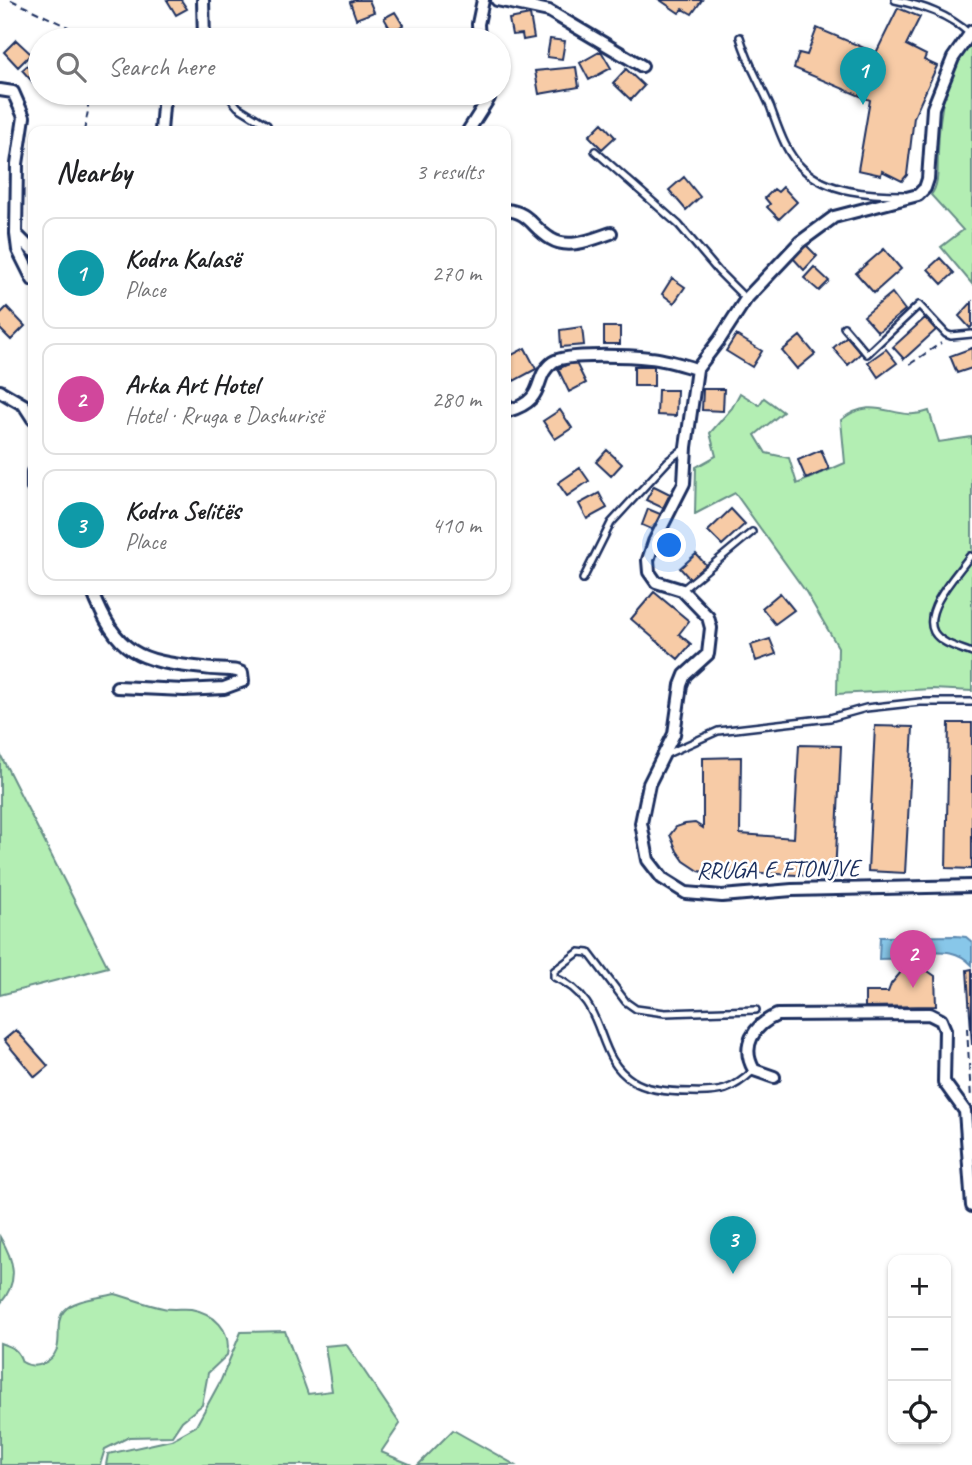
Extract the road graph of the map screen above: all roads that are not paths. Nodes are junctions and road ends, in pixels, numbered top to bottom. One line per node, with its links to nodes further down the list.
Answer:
1 (203, 0): 5 (street)
2 (483, 0): 6 (street)
3 (496, 0): 9 (street)
4 (895, 0): 7 (lane)
5 (204, 28)
6 (478, 28)
7 (971, 32): 18 (street)
8 (740, 37): 18 (lane)
9 (642, 66)
10 (0, 90): 21 (street)
11 (163, 105): 15 (street)
12 (236, 105): 14 (lane)
13 (485, 105): 16 (street)
14 (267, 125)
15 (162, 126)
16 (471, 126)
17 (595, 151): 24 (lane)
18 (918, 195): 24 (street)
19 (511, 210): 20 (street)
20 (611, 233)
21 (16, 234): 22 (street); 23 (street)
22 (28, 246)
23 (28, 270)
24 (746, 299): 27 (street)
25 (844, 327): 26 (lane)
26 (972, 334)
27 (697, 369): 29 (street); 31 (street)
28 (0, 391): 30 (street)
29 (511, 407)
30 (28, 411)
31 (686, 447): 34 (lane); 35 (street)
32 (752, 532): 35 (lane)
33 (970, 556): 37 (lane)
34 (583, 579)
35 (682, 590): 40 (street, RRUGA E FTONJVE)
36 (94, 595): 38 (street)
37 (972, 653)
38 (117, 687)
39 (972, 702): 40 (lane)
40 (661, 757): 41 (street, RRUGA E FTONJVE)
41 (972, 886)
42 (757, 1010): 43 (lane)
43 (754, 1070): 44 (street); 45 (street)
44 (774, 1077)
45 (972, 1206)

